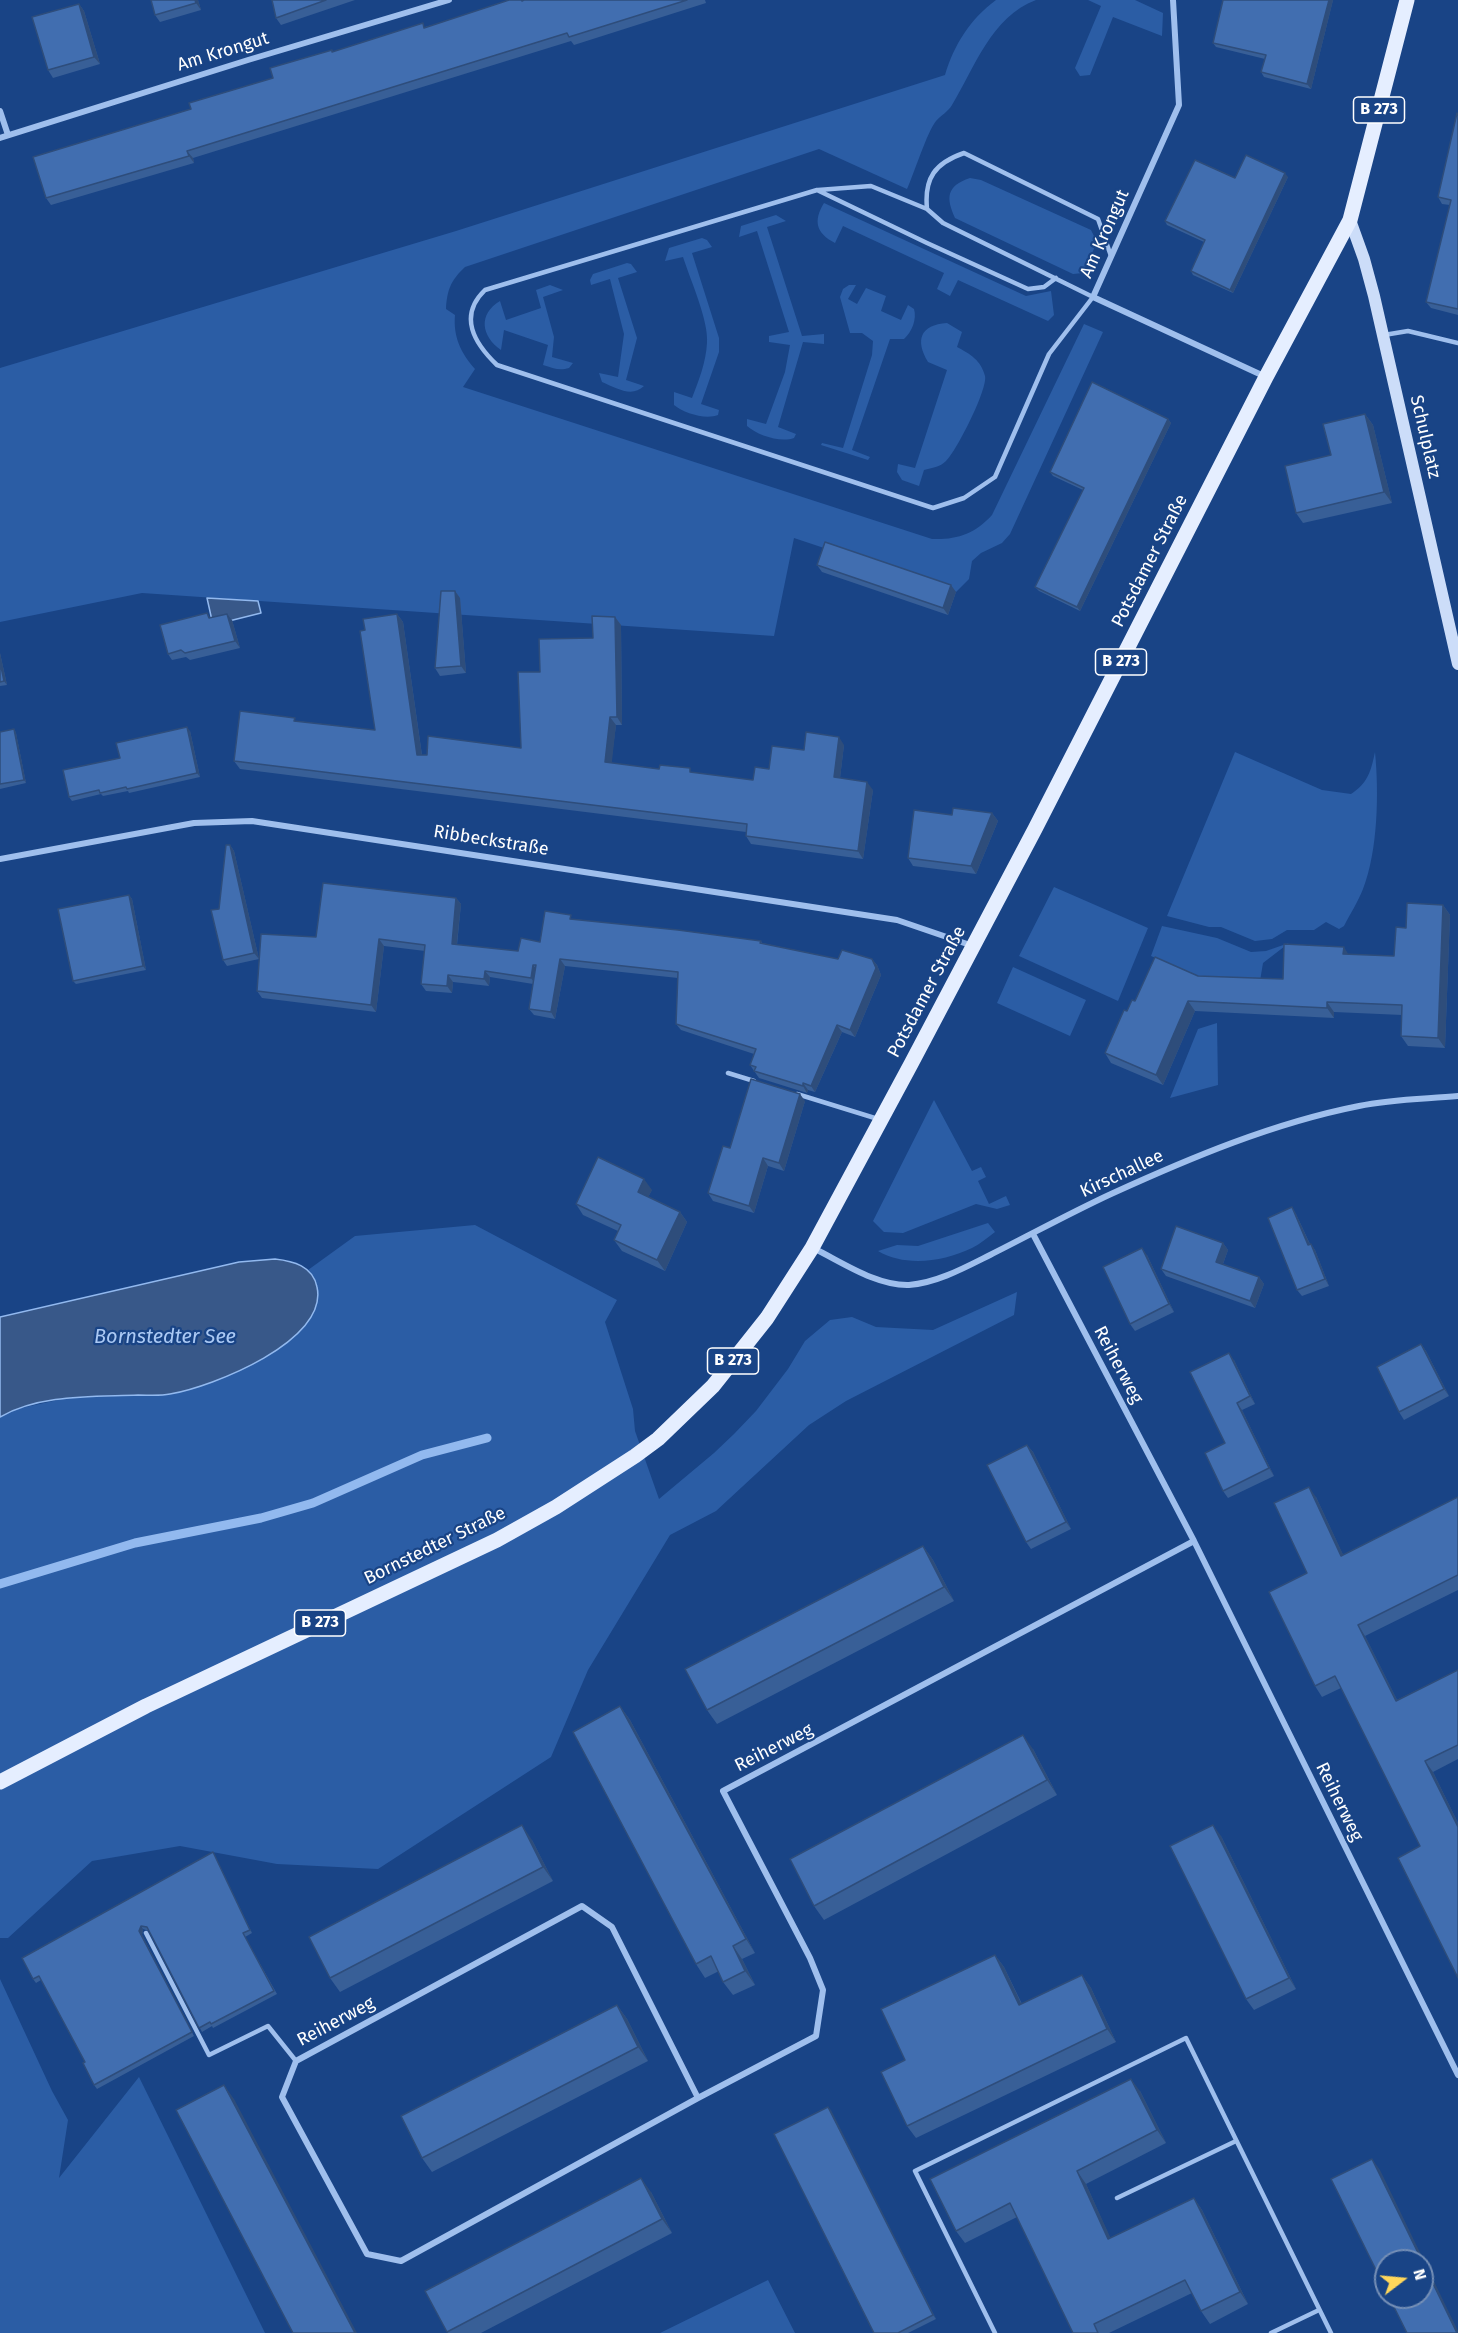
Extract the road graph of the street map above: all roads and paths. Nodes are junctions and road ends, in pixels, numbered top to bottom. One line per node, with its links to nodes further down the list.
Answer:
1 (449, 0): 5 (street, Am Krongut)
2 (1173, 0): 10 (street, Am Krongut)
3 (1407, 0): 9 (main road, Potsdamer Straße / B 273)
4 (0, 111): 5 (street)
5 (8, 135): 6 (street, Am Krongut)
6 (0, 138)
7 (817, 190): 8 (lane); 11 (lane); 12 (lane)
8 (927, 208): 10 (lane); 11 (lane)
9 (1350, 220): 13 (street, Schulplatz); 15 (main road, Potsdamer Straße / B 273)
10 (1112, 256): 12 (street, Am Krongut)
11 (1056, 278): 12 (lane)
12 (1093, 297): 15 (street, Am Krongut)
13 (1383, 335): 14 (lane); 16 (street, Schulplatz)
14 (1458, 343)
15 (1266, 376): 18 (main road, Potsdamer Straße / B 273)
16 (1458, 663)
17 (0, 859): 18 (street, Ribbeckstraße)
18 (974, 946): 23 (main road, Potsdamer Straße / B 273)
19 (728, 1073): 20 (lane)
20 (761, 1083)
21 (794, 1093): 23 (lane)
22 (1458, 1096): 24 (street, Kirschallee)
23 (880, 1120): 25 (main road, Potsdamer Straße / B 273)
24 (1033, 1234): 25 (street, Kirschallee); 26 (street, Reiherweg)
25 (812, 1248): 27 (main road, Bornstedter Straße / B 273)
26 (1194, 1541): 30 (street, Reiherweg); 31 (street, Reiherweg)
27 (0, 1782)
28 (146, 1933): 29 (lane)
29 (296, 2061): 31 (street, Reiherweg); 31 (street, Reiherweg)
30 (1458, 2075)
31 (698, 2098)
32 (1236, 2141): 33 (lane); 34 (lane); 35 (lane)
33 (1117, 2198)
34 (1319, 2310): 36 (lane); 37 (lane)
35 (995, 2333)
36 (1271, 2333)
37 (1331, 2333)

